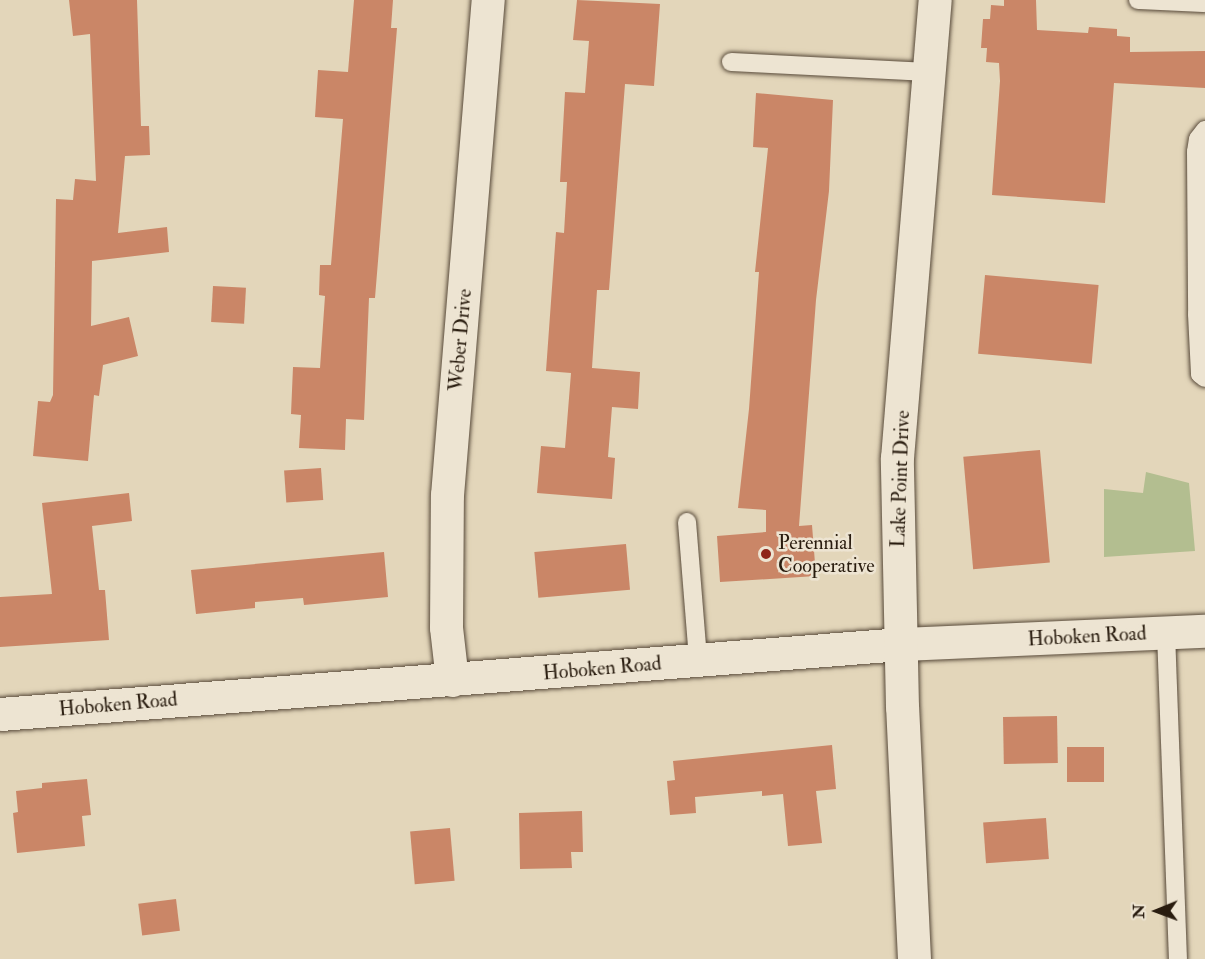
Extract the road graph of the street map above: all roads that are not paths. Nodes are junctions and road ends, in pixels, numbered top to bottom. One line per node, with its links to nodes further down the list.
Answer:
1 (488, 0): 14 (street, Weber Drive)
2 (935, 0): 6 (street, Lake Point Drive)
3 (1138, 0): 4 (lane)
4 (1205, 3)
5 (731, 62): 6 (lane)
6 (929, 72): 12 (street, Lake Point Drive)
7 (1205, 130): 8 (lane)
8 (1205, 378)
9 (687, 522): 13 (lane)
10 (1205, 631): 11 (street, Hoboken Road)
11 (1166, 633): 12 (street, Hoboken Road); 17 (lane)
12 (902, 644): 13 (street, Hoboken Road); 16 (street, Lake Point Drive)
13 (698, 660): 14 (street, Hoboken Road)
14 (452, 680): 15 (street, Hoboken Road)
15 (0, 714)
16 (914, 959)
17 (1178, 959)

